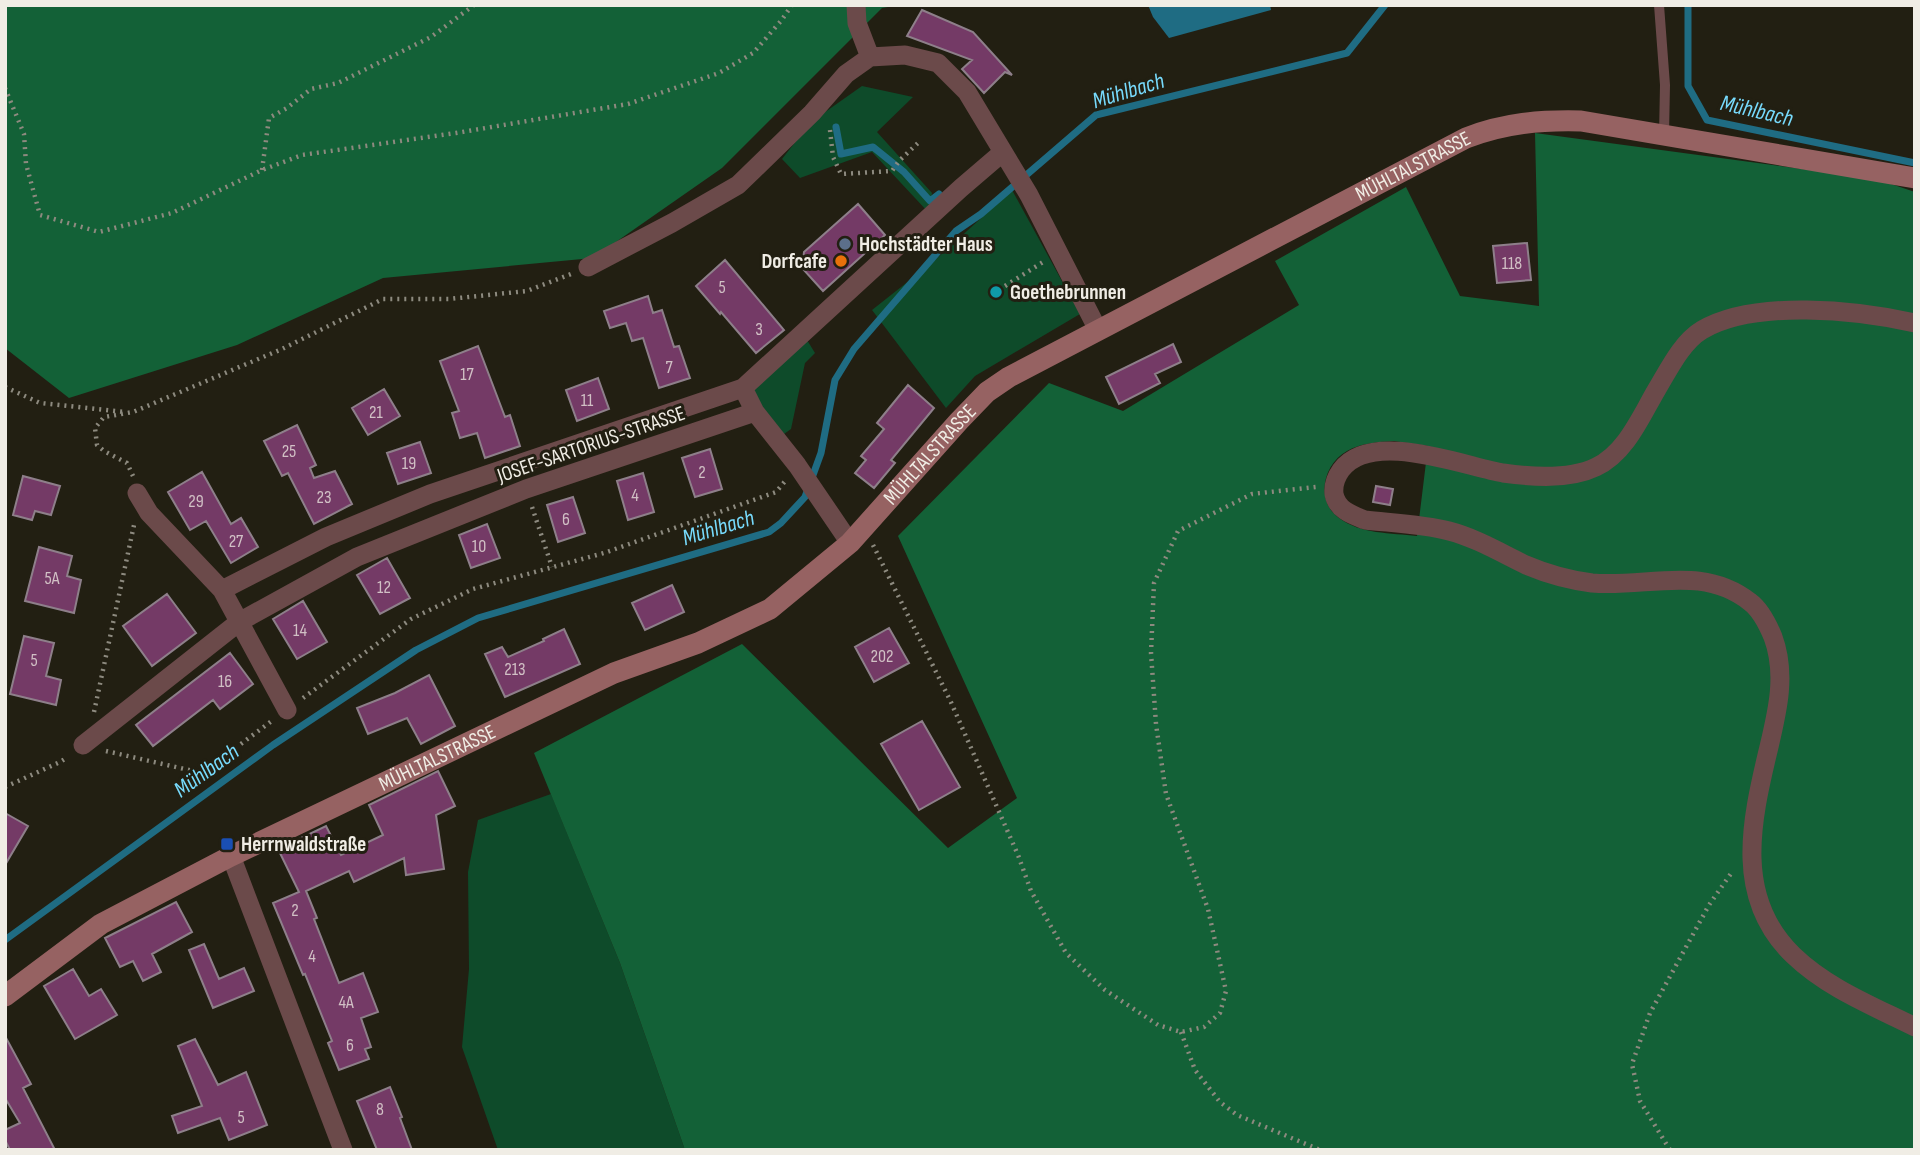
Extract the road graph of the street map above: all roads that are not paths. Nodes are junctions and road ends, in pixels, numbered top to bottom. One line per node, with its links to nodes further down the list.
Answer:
1 (856, 5): 3 (street)
2 (1659, 5): 4 (lane)
3 (870, 57): 5 (street); 7 (street)
4 (1664, 135): 6 (main road, MÜHLTALSTRASSE); 9 (main road, MÜHLTALSTRASSE)
5 (1003, 152): 9 (street); 10 (street, JOSEF-SARTORIUS-STRASSE)
6 (1915, 178)
7 (588, 267)
8 (1915, 323): 22 (street)
9 (1098, 330): 15 (main road, MÜHLTALSTRASSE)
10 (743, 388): 11 (street); 13 (street, JOSEF-SARTORIUS-STRASSE)
11 (755, 412): 14 (street, JOSEF-SARTORIUS-STRASSE); 15 (street)
12 (137, 493): 16 (street)
13 (430, 494): 14 (street); 16 (street, JOSEF-SARTORIUS-STRASSE)
14 (443, 521): 17 (street, JOSEF-SARTORIUS-STRASSE)
15 (857, 536): 20 (main road, MÜHLTALSTRASSE)
16 (222, 590): 17 (street)
17 (239, 622): 18 (street); 19 (street, JOSEF-SARTORIUS-STRASSE)
18 (287, 710)
19 (83, 745)
20 (231, 856): 21 (main road, MÜHLTALSTRASSE); 23 (street)
21 (5, 996)
22 (1915, 1027)
23 (343, 1150)

